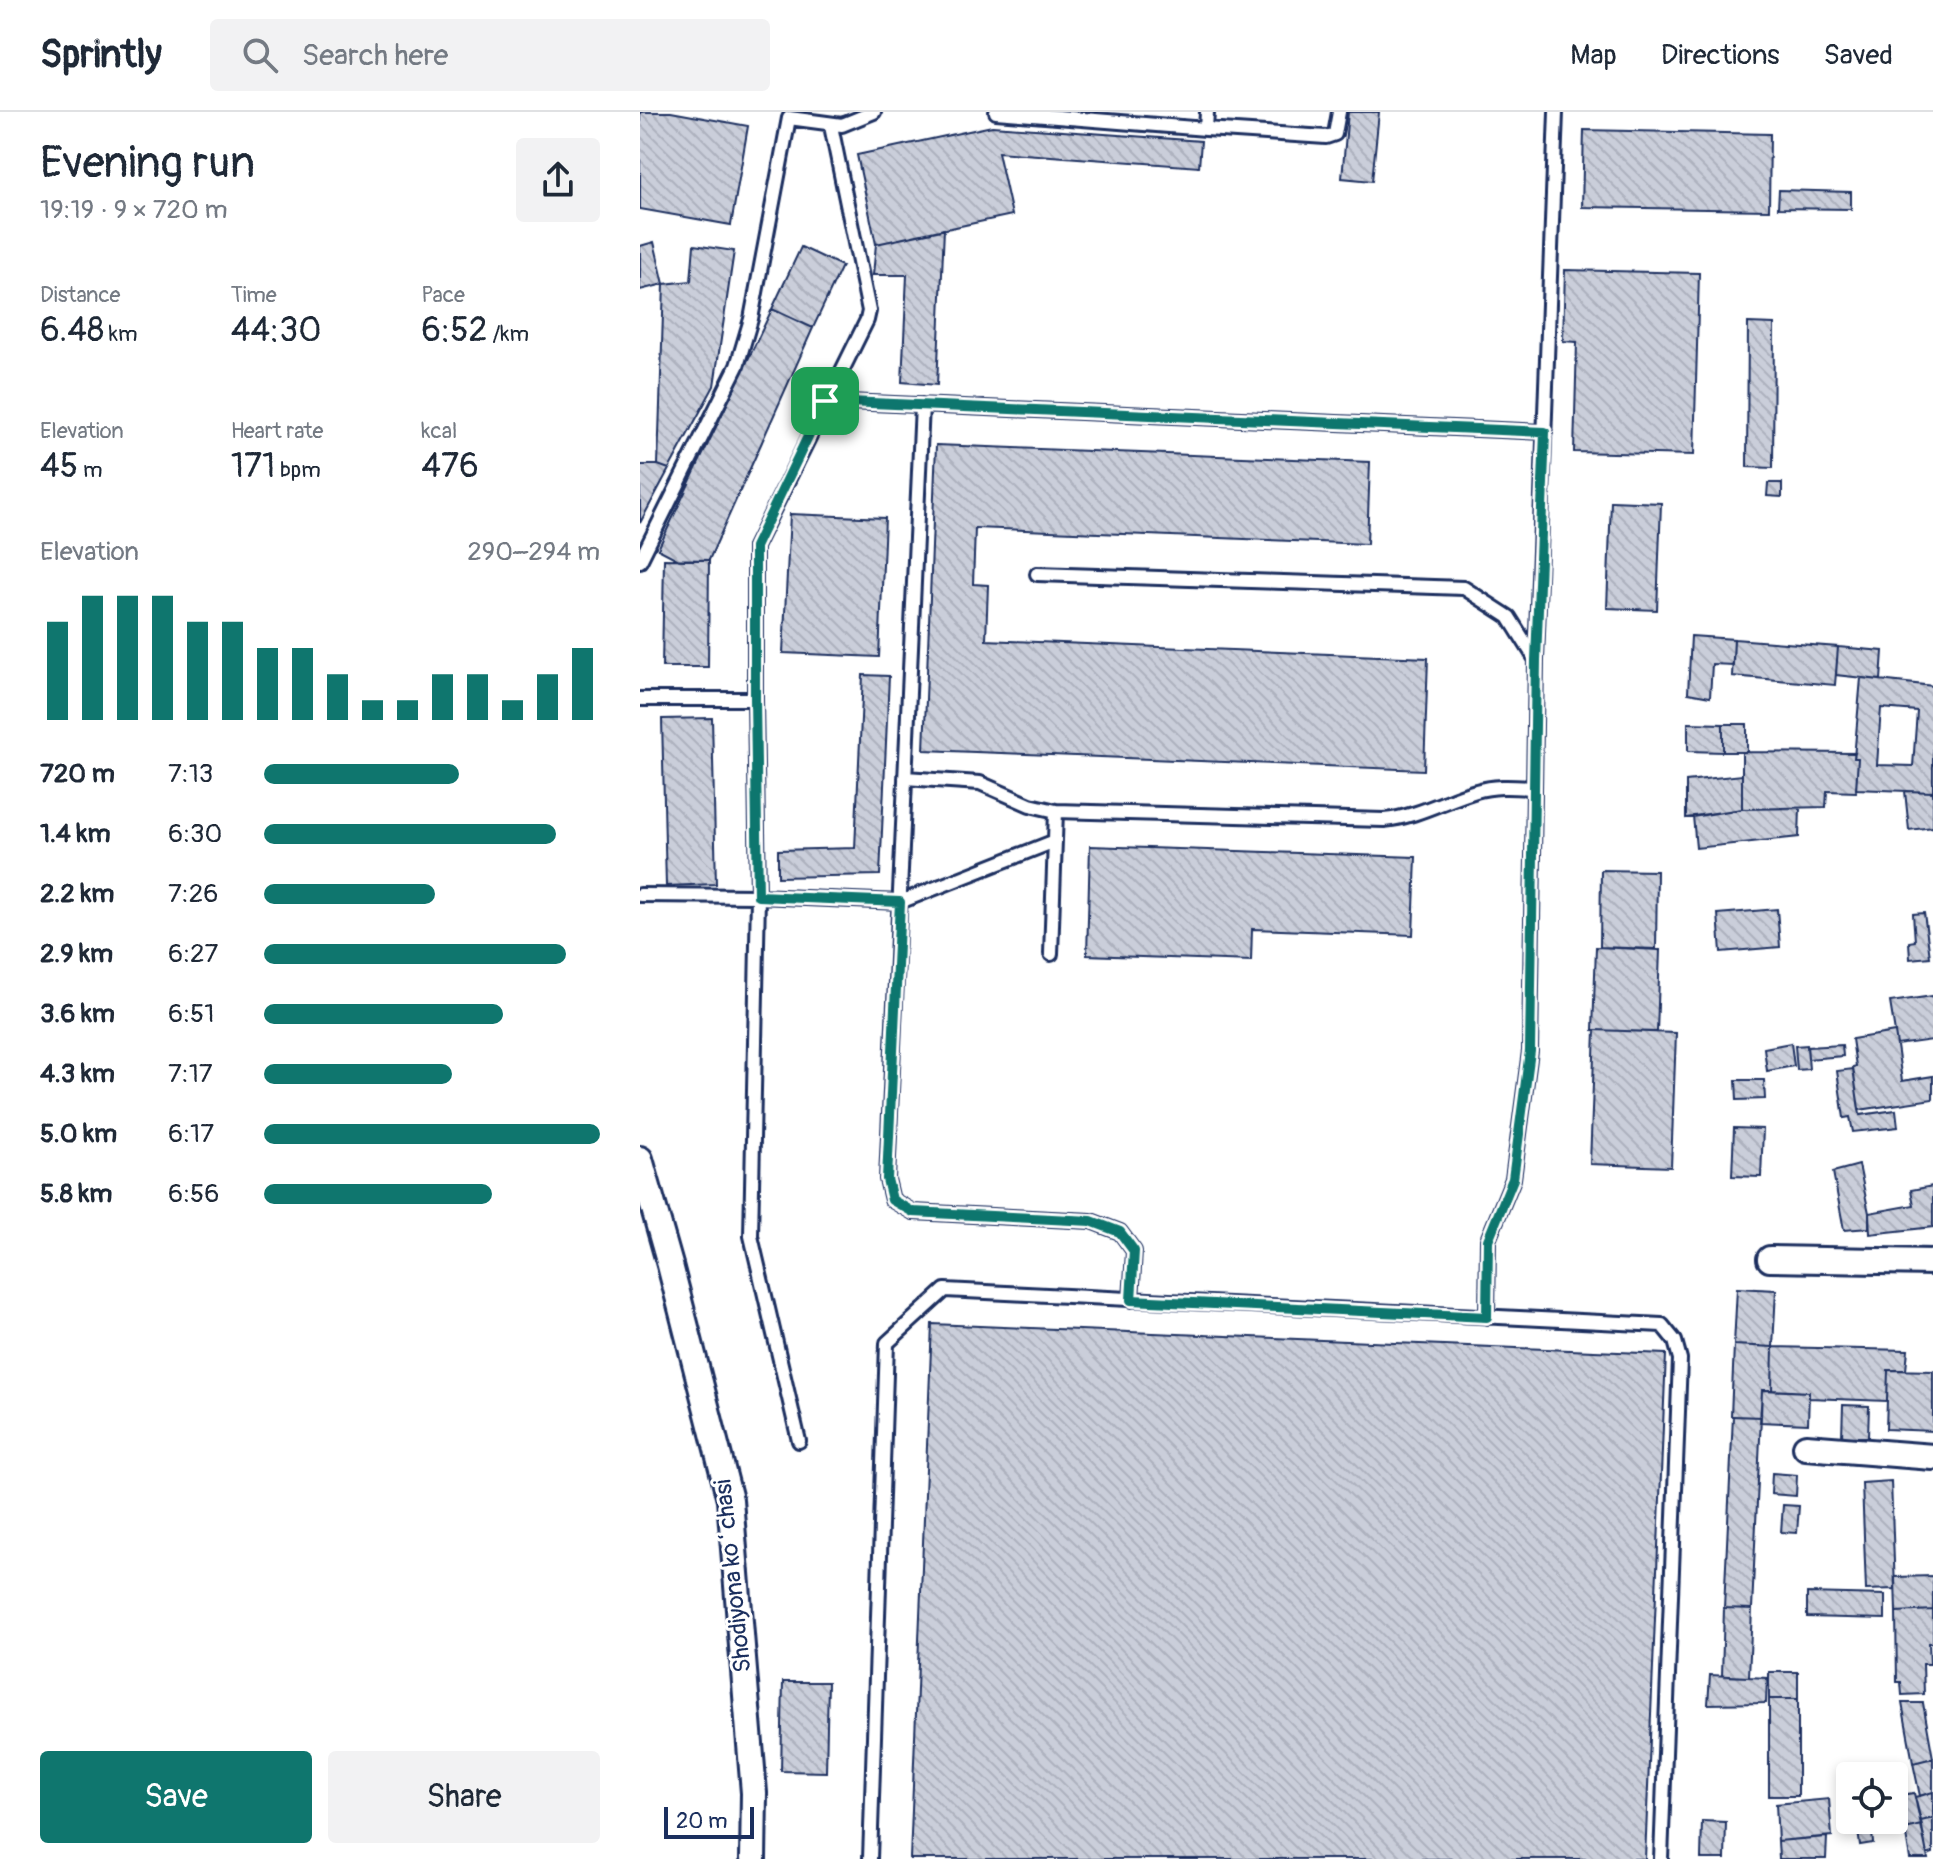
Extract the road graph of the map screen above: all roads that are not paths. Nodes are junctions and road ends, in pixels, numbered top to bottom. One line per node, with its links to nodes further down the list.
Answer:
1 (874, 112): 6 (lane)
2 (996, 112): 7 (lane)
3 (1207, 112): 7 (lane)
4 (1339, 112): 7 (lane)
5 (1556, 112): 10 (lane)
6 (831, 126): 8 (lane); 11 (lane)
7 (1206, 129)
8 (825, 401): 9 (lane); 15 (lane)
9 (922, 405): 10 (lane); 16 (lane)
10 (1545, 432): 13 (lane)
11 (640, 561)
12 (1037, 574): 13 (lane)
13 (1536, 660): 17 (lane)
14 (640, 699): 15 (lane)
15 (755, 699): 21 (lane)
16 (905, 778): 18 (lane); 22 (lane)
17 (1534, 788): 18 (lane); 28 (lane)
18 (1056, 811): 19 (lane)
19 (1055, 841): 22 (lane); 23 (lane)
20 (640, 895): 21 (lane)
21 (758, 896): 22 (lane); 29 (lane)
22 (900, 902): 27 (lane)
23 (1051, 954)
24 (640, 1159): 32 (street, Shodiyona koʻchasi)
25 (1770, 1259): 26 (street)
26 (1933, 1262)
27 (1131, 1300): 28 (lane); 33 (lane)
28 (1487, 1317): 34 (lane)
29 (799, 1441)
30 (1806, 1447): 31 (street)
31 (1933, 1457)
32 (753, 1859)
33 (870, 1859)
34 (1661, 1859)

